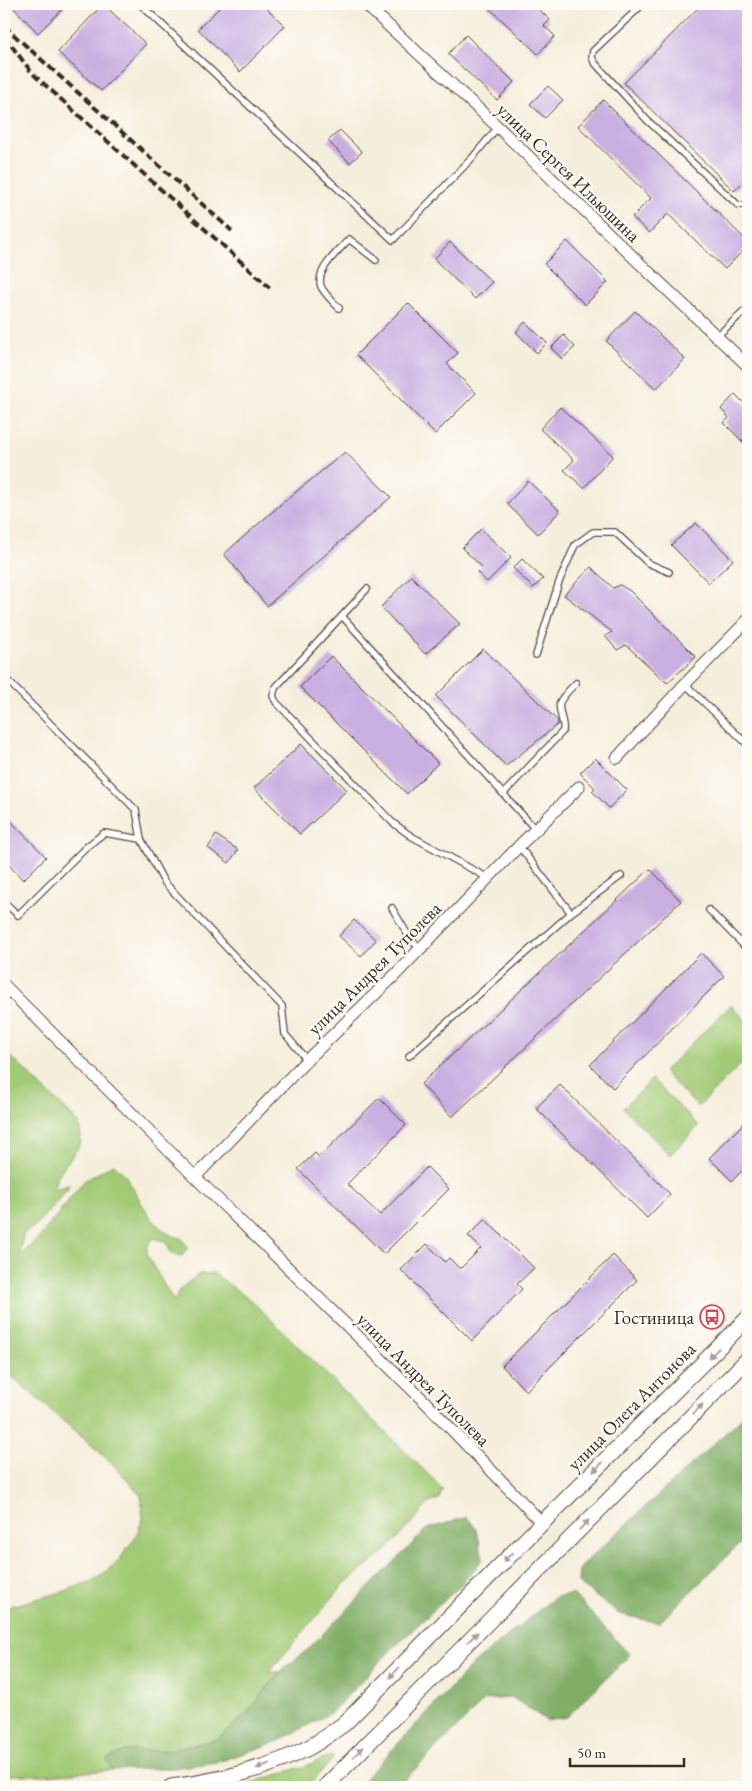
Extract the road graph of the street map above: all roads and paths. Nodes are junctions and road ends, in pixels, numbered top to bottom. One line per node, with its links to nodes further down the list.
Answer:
1 (140, 4): 4 (lane)
2 (364, 4): 4 (street, улица Сергея Ильюшина)
3 (643, 4): 5 (lane)
4 (498, 127): 9 (street, улица Сергея Ильюшина)
5 (748, 205)
6 (376, 260): 7 (lane)
7 (339, 308)
8 (748, 308): 9 (lane)
9 (717, 336): 10 (street, улица Сергея Ильюшина)
10 (748, 366)
11 (669, 572): 15 (lane)
12 (367, 589): 13 (lane)
13 (342, 616): 22 (lane); 27 (lane)
14 (748, 620): 18 (street)
15 (536, 655)
16 (4, 677): 24 (lane)
17 (576, 683): 22 (lane)
18 (685, 684): 19 (lane); 20 (street)
19 (748, 745)
20 (617, 758)
21 (579, 787): 23 (street, улица Андрея Туполева)
22 (504, 794): 23 (lane)
23 (536, 830): 25 (street, улица Андрея Туполева)
24 (141, 839): 28 (lane); 36 (lane)
25 (519, 846): 27 (street, улица Андрея Туполева); 31 (lane)
26 (621, 876): 31 (lane)
27 (488, 878): 32 (street, улица Андрея Туполева)
28 (4, 902)
29 (392, 908): 32 (lane)
30 (709, 910): 33 (lane)
31 (572, 913): 35 (lane)
32 (422, 947): 36 (street, улица Андрея Туполева)
33 (748, 950)
34 (4, 985): 37 (street, улица Андрея Туполева)
35 (409, 1056)
36 (307, 1060): 37 (street, улица Андрея Туполева)
37 (195, 1177): 40 (street, улица Андрея Туполева)
38 (748, 1318): 40 (street, улица Олега Антонова, one-way to 40)
39 (748, 1359): 42 (street, one-way to 39)
40 (542, 1523): 41 (street, улица Олега Антонова, one-way to 41)
41 (170, 1787)
42 (325, 1787)

